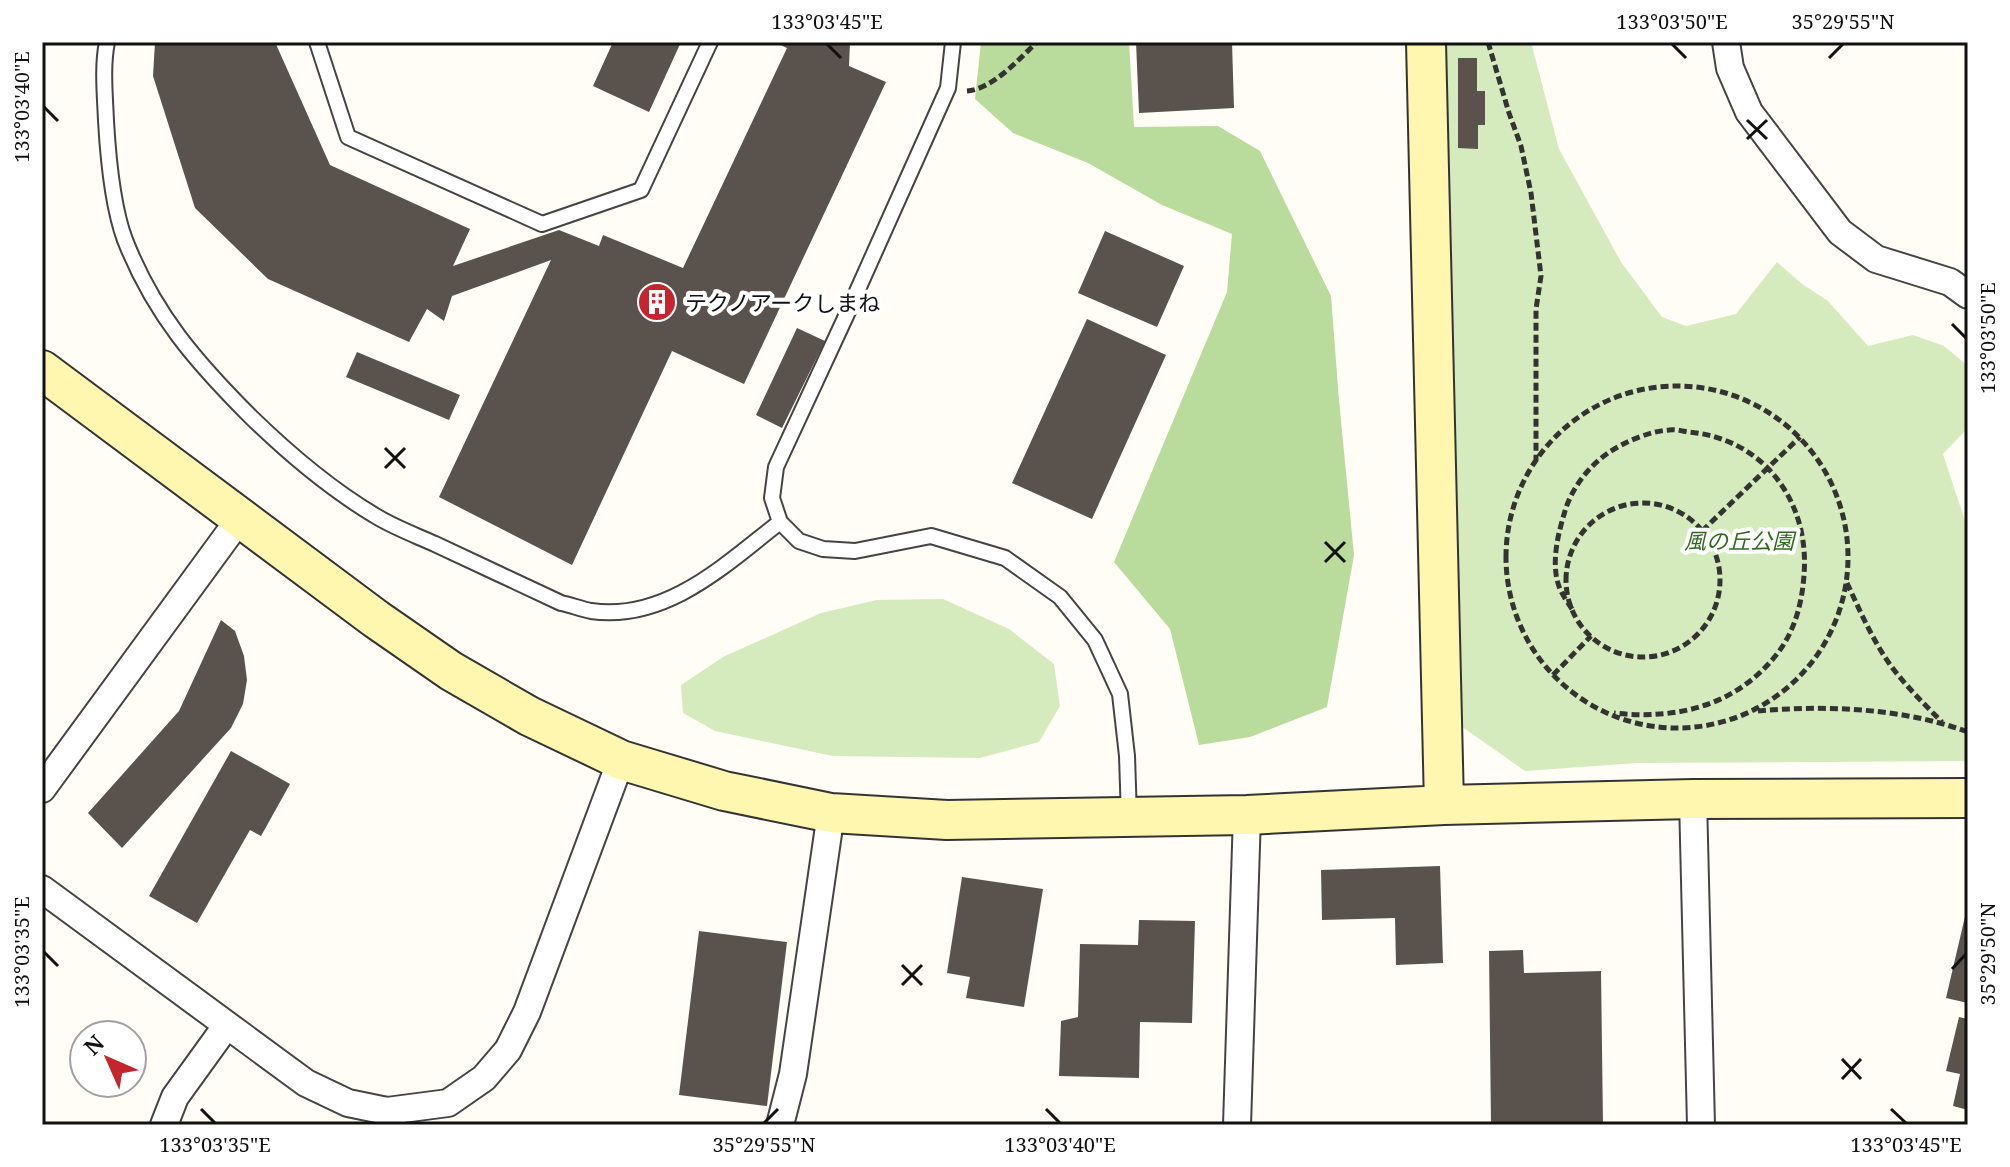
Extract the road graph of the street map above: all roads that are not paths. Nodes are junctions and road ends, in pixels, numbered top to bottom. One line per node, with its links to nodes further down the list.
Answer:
1 (107, 42): 10 (lane)
2 (317, 42): 3 (lane)
3 (710, 42)
4 (953, 42): 10 (lane)
5 (1426, 42): 15 (street)
6 (1726, 42): 7 (street)
7 (1968, 295)
8 (42, 370): 9 (street)
9 (241, 517): 11 (street); 12 (street)
10 (780, 522): 18 (lane)
11 (621, 760): 16 (street); 20 (street)
12 (42, 789)
13 (1968, 798): 14 (street)
14 (1693, 799): 15 (street); 24 (street)
15 (1444, 805): 17 (street)
16 (831, 813): 18 (street); 22 (street)
17 (1247, 815): 18 (street); 23 (street)
18 (1129, 817)
19 (42, 889): 20 (street)
20 (227, 1025): 21 (street)
21 (164, 1125)
22 (780, 1125)
23 (1237, 1125)
24 (1701, 1125)

